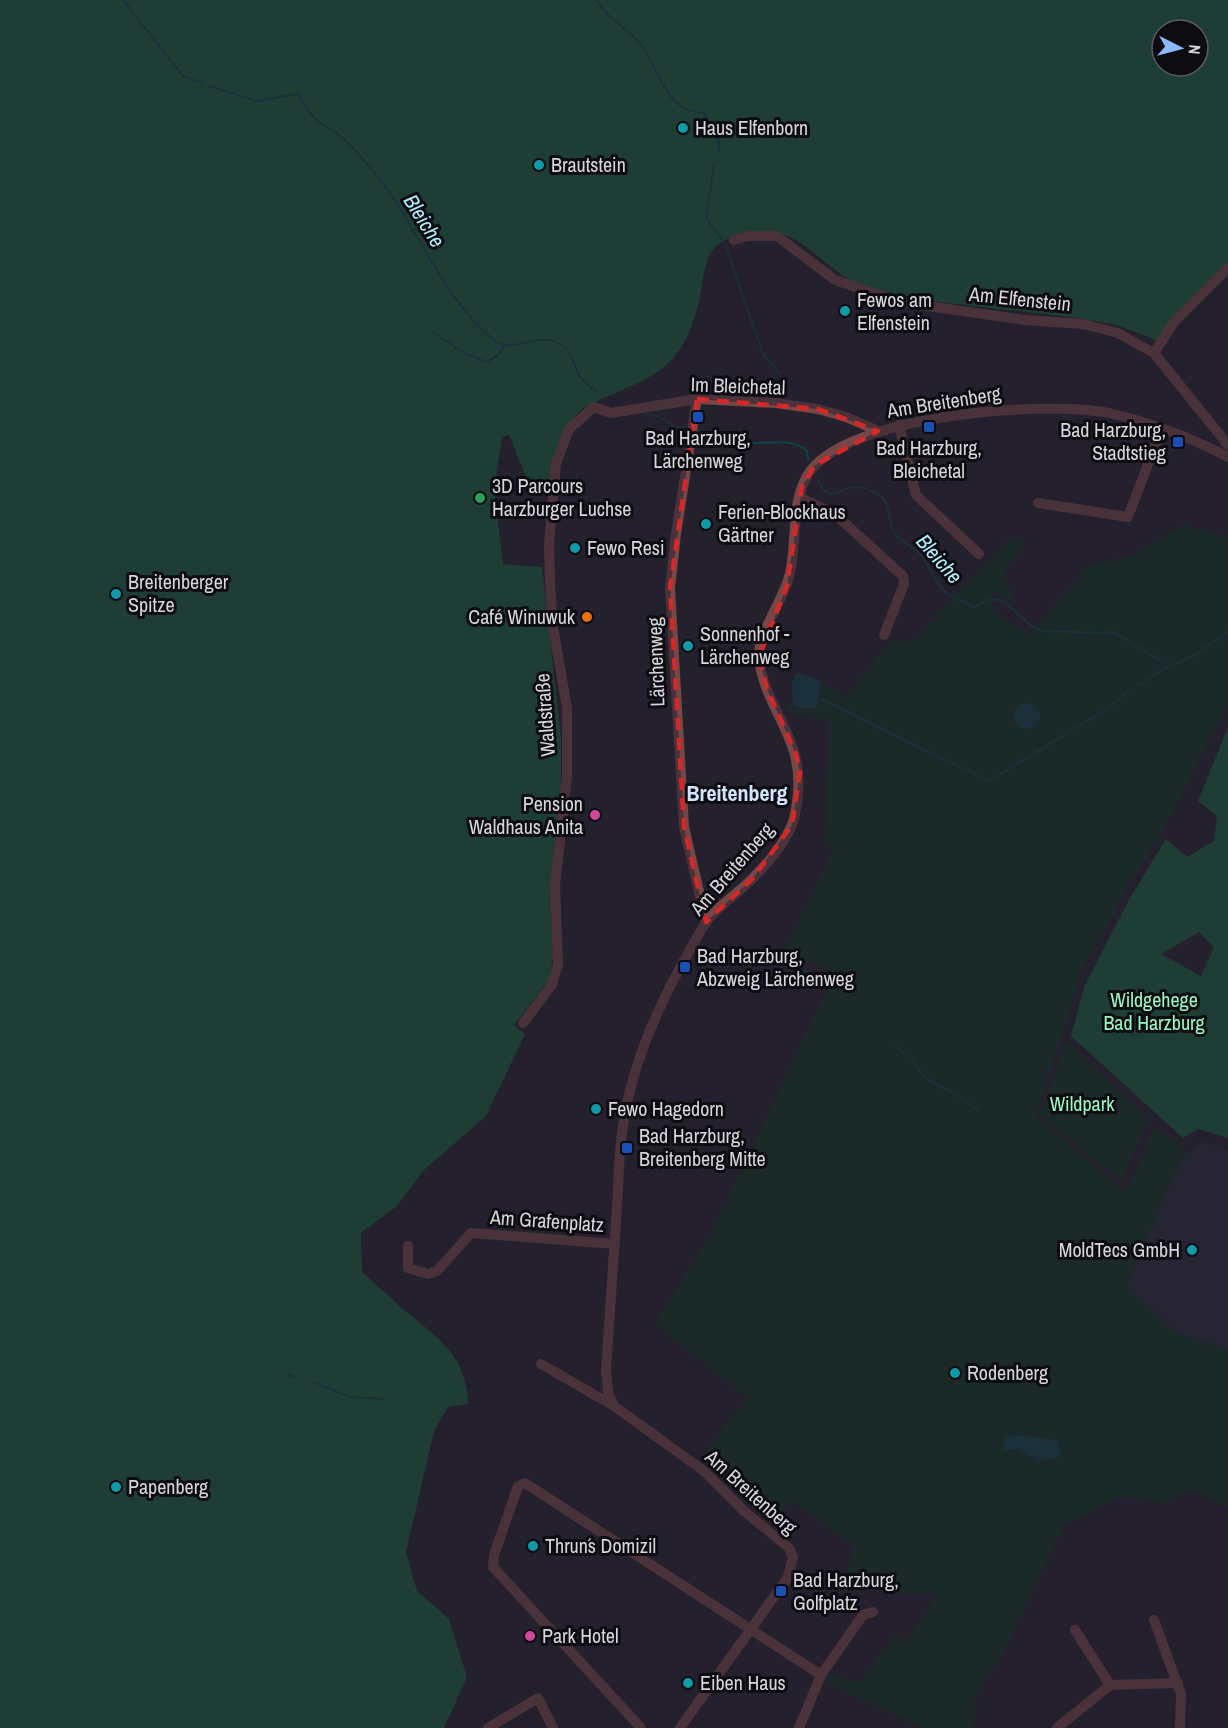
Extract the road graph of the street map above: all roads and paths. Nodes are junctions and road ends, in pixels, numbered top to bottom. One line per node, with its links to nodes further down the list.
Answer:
1 (734, 240): 3 (street, Am Elfenstein)
2 (1228, 268): 3 (street)
3 (1154, 353): 9 (street, Am Elfenstein)
4 (698, 399): 5 (street, Im Bleichetal); 8 (street, Im Bleichetal); 15 (street, Lärchenweg)
5 (594, 407): 16 (street, Waldstraße)
6 (899, 425): 7 (street, Am Breitenberg); 8 (street, Am Breitenberg); 13 (street)
7 (1161, 430): 10 (street, Am Breitenberg); 12 (street)
8 (878, 431): 11 (street, Am Breitenberg)
9 (1228, 445)
10 (1228, 457)
11 (800, 497): 14 (street); 15 (street, Am Breitenberg)
12 (1038, 503)
13 (979, 554)
14 (884, 635)
15 (706, 922): 17 (street, Am Breitenberg)
16 (523, 1023)
17 (615, 1244): 18 (street, Am Grafenplatz); 20 (street, Am Breitenberg)
18 (408, 1246)
19 (542, 1364): 20 (street, Am Breitenberg)
20 (614, 1406): 23 (street, Am Breitenberg)
21 (873, 1612): 25 (street)
22 (1154, 1620): 26 (street)
23 (749, 1628): 25 (street); 30 (street); 31 (street, Am Breitenberg)
24 (1075, 1630): 27 (street)
25 (821, 1675): 32 (street)
26 (1178, 1683): 27 (street); 34 (street)
27 (1110, 1685): 33 (street)
28 (488, 1728): 29 (street)
29 (553, 1728)
30 (640, 1728)
31 (680, 1728)
32 (799, 1728)
33 (1057, 1728)
34 (1180, 1728)

